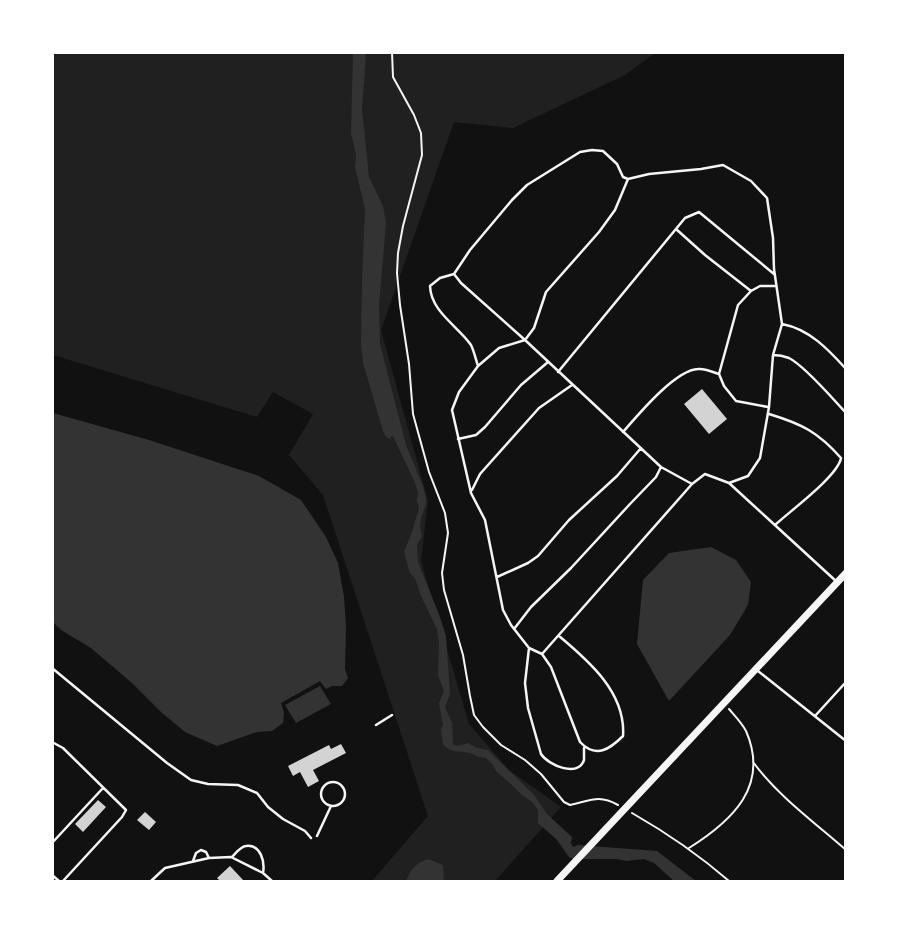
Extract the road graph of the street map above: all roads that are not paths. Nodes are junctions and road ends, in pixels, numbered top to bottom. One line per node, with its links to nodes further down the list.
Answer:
1 (628, 179): 3 (lane); 4 (lane); 8 (lane)
2 (676, 229): 4 (lane); 6 (lane); 13 (lane)
3 (454, 274): 8 (lane); 11 (lane)
4 (774, 274): 5 (lane)
5 (776, 286): 6 (lane); 7 (lane)
6 (751, 291): 14 (lane)
7 (782, 324): 9 (lane); 12 (lane)
8 (525, 340): 10 (lane); 11 (lane)
9 (773, 355): 16 (lane); 17 (lane)
10 (548, 362): 13 (lane); 20 (lane)
11 (478, 366): 20 (lane)
12 (845, 369)
13 (558, 372): 15 (lane)
14 (719, 374): 16 (lane); 19 (lane)
15 (572, 385): 19 (lane); 27 (lane)
16 (769, 407): 18 (lane)
17 (845, 412)
18 (767, 414): 23 (lane); 25 (lane)
19 (623, 432): 21 (lane)
20 (458, 439): 27 (lane)
21 (641, 448): 24 (lane); 30 (lane)
22 (845, 458): 23 (lane)
23 (840, 465): 28 (lane)
24 (661, 467): 26 (lane); 32 (lane)
25 (729, 483): 26 (lane); 28 (lane)
26 (692, 484): 33 (lane)
27 (471, 493): 30 (lane)
28 (775, 525): 31 (lane)
29 (845, 573): 31 (main road)
30 (498, 578): 32 (lane)
31 (837, 582): 37 (main road)
32 (514, 629): 34 (lane)
33 (559, 636): 35 (lane); 44 (lane)
34 (529, 648): 35 (lane); 44 (lane)
35 (542, 654): 44 (lane)
36 (52, 668): 48 (lane)
37 (755, 669): 40 (lane); 58 (main road)
38 (845, 682): 40 (lane)
39 (392, 715): 41 (lane)
40 (815, 716): 42 (lane)
41 (376, 725)
42 (845, 741)
43 (52, 742): 45 (lane)
44 (584, 747)
45 (103, 788): 49 (lane); 55 (lane)
46 (331, 806): 46 (lane); 47 (lane)
47 (317, 836)
48 (311, 838)
49 (52, 843)
50 (231, 857): 51 (lane); 53 (lane); 53 (lane)
51 (209, 858): 52 (lane); 52 (lane)
52 (193, 861): 56 (lane)
53 (262, 873): 57 (lane)
54 (52, 875): 55 (lane)
55 (61, 881)
56 (151, 881)
57 (272, 881)
58 (557, 881)

